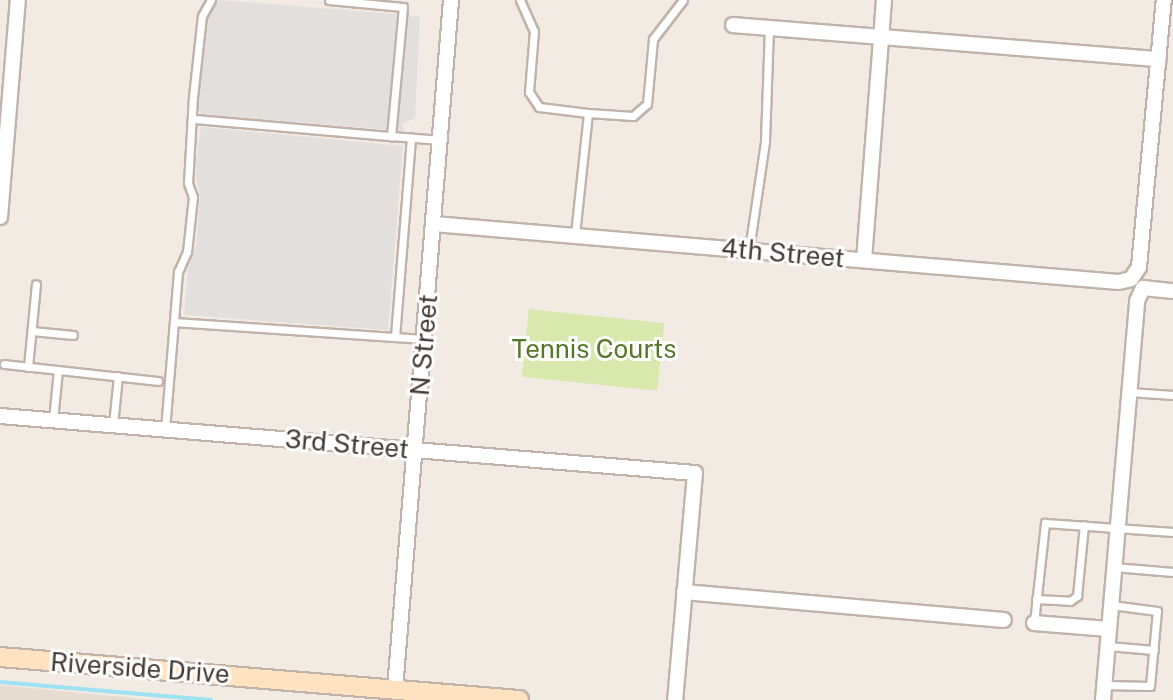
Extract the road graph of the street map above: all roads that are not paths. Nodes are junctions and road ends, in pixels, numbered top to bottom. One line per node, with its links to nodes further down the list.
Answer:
1 (18, 0): 18 (street)
2 (211, 0): 14 (lane)
3 (329, 0): 15 (lane)
4 (451, 0): 17 (street, N Street)
5 (520, 0): 13 (lane)
6 (683, 0): 13 (lane)
7 (884, 0): 11 (street)
8 (1164, 0): 12 (street)
9 (733, 25): 10 (street)
10 (769, 28): 11 (street); 22 (lane)
11 (880, 36): 12 (street); 23 (street)
12 (1159, 59): 25 (street)
13 (588, 113): 21 (lane)
14 (195, 119): 15 (lane); 27 (lane)
15 (391, 136): 16 (lane)
16 (411, 138): 17 (lane); 30 (lane)
17 (441, 140): 20 (street, N Street)
18 (1, 187): 19 (street)
19 (0, 217)
20 (434, 224): 21 (street, 4th Street); 31 (street, N Street)
21 (575, 236): 22 (street, 4th Street)
22 (749, 250): 23 (street, 4th Street)
23 (864, 260): 25 (street, 4th Street)
24 (36, 284): 28 (lane)
25 (1137, 284): 26 (street, 4th Street); 37 (street)
26 (1173, 291)
27 (174, 322): 30 (lane); 42 (lane)
28 (32, 331): 29 (lane); 33 (lane)
29 (73, 335)
30 (395, 337): 31 (lane)
31 (424, 339): 43 (street, N Street)
32 (4, 364): 33 (lane)
33 (28, 367): 34 (lane)
34 (58, 370): 35 (lane); 40 (lane)
35 (118, 376): 36 (lane); 41 (lane)
36 (158, 381)
37 (1129, 392): 38 (lane); 45 (street)
38 (1173, 395)
39 (0, 416): 40 (street, 3rd Street)
40 (53, 420): 41 (street, 3rd Street)
41 (113, 425): 42 (street, 3rd Street)
42 (165, 430): 43 (street, 3rd Street)
43 (415, 450): 49 (street, 3rd Street); 58 (street, N Street)
44 (1084, 525): 45 (lane); 50 (lane); 50 (lane)
45 (1118, 528): 46 (lane); 47 (street)
46 (1173, 532)
47 (1114, 567): 48 (lane); 51 (street)
48 (1173, 572)
49 (684, 592): 52 (street); 61 (street)
50 (1036, 599): 53 (lane)
51 (1111, 605): 54 (street); 56 (lane)
52 (1004, 620)
53 (1034, 623): 54 (street)
54 (1109, 629): 55 (street)
55 (1108, 646): 56 (lane); 59 (street)
56 (1154, 650): 59 (lane)
57 (0, 657): 58 (street, Riverside Drive)
58 (395, 689): 60 (street, Riverside Drive)
59 (1104, 692)
60 (519, 700)
61 (675, 700)

